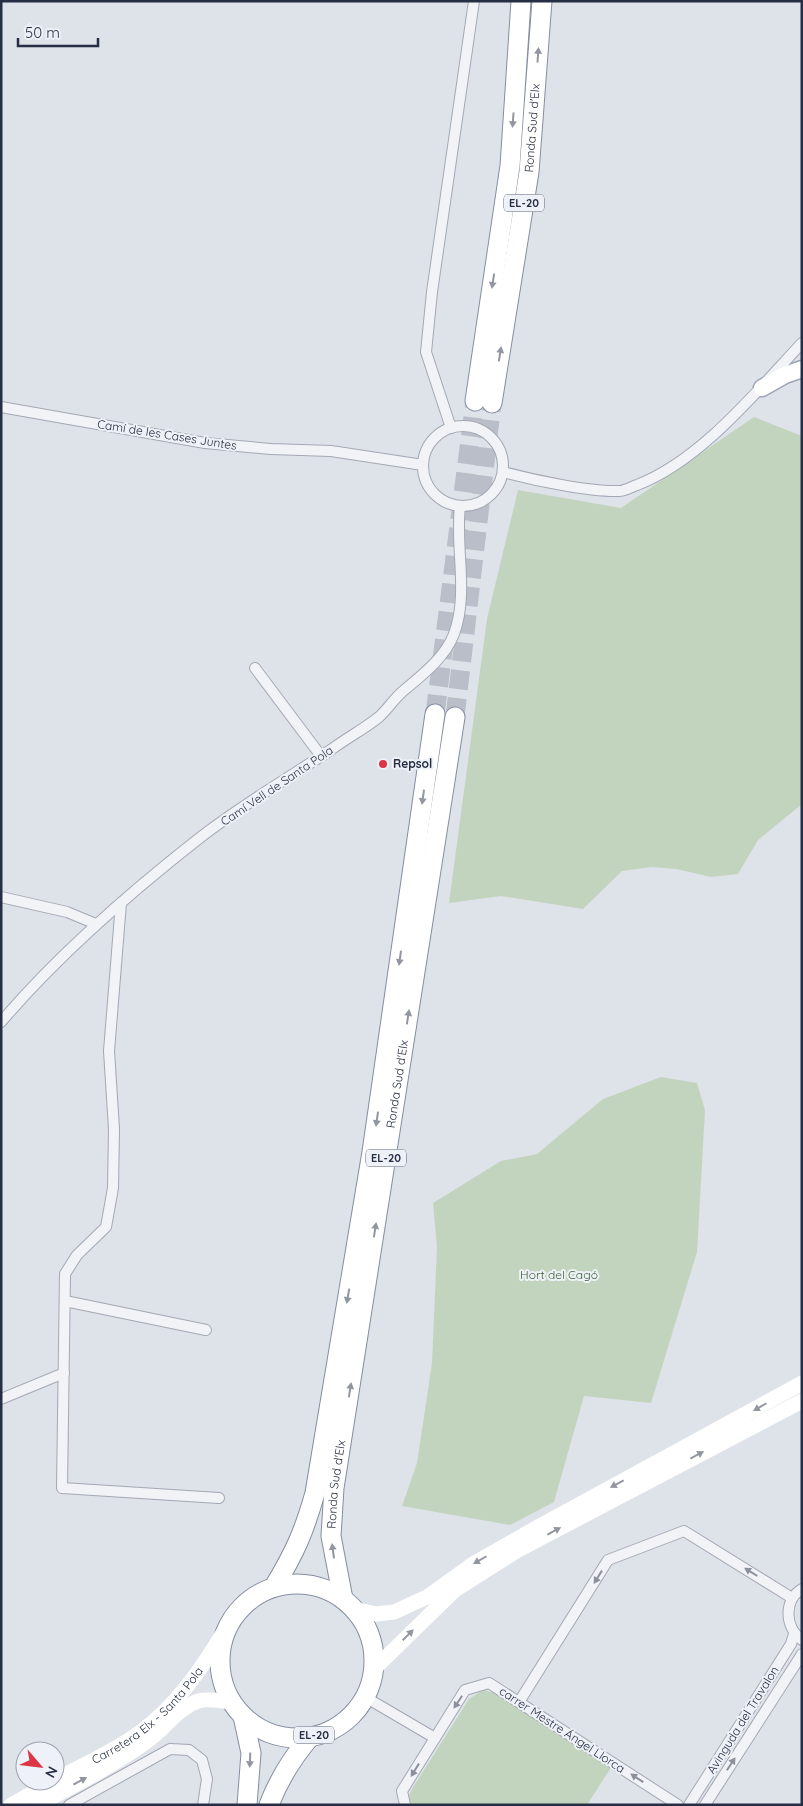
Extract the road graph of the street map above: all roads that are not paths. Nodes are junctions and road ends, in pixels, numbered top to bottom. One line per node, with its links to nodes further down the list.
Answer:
1 (474, 1): 8 (street)
2 (521, 1): 3 (highway, Ronda Sud d'Elx / EL-20, one-way to 3)
3 (542, 1)
4 (802, 343): 6 (street)
5 (802, 368): 6 (main road)
6 (762, 388): 10 (street)
7 (1, 406): 9 (street, Camí de les Cases Juntes)
8 (451, 428): 9 (street); 10 (street)
9 (424, 466): 11 (street)
10 (503, 472): 11 (street)
11 (460, 506): 15 (street, Camí Vell de Santa Pola)
12 (254, 668): 15 (street)
13 (435, 714): 27 (highway, Ronda Sud d'Elx / EL-20, one-way to 27)
14 (455, 717): 30 (highway, Ronda Sud d'Elx / EL-20, one-way to 14)
15 (321, 756): 17 (street, Camí Vell de Santa Pola)
16 (1, 897): 18 (street)
17 (121, 903): 18 (street, Camí Vell de Santa Pola); 20 (street)
18 (96, 924): 19 (street, Camí Vell de Santa Pola)
19 (1, 1022)
20 (65, 1300): 21 (street); 22 (street)
21 (206, 1330)
22 (64, 1373): 24 (street); 26 (street)
23 (802, 1383): 30 (main road, one-way to 30)
24 (1, 1399)
25 (802, 1400): 34 (main road, one-way to 25)
26 (219, 1498)
27 (274, 1587): 30 (highway); 31 (highway)
28 (802, 1589): 29 (street)
29 (792, 1598): 32 (street); 36 (street, one-way to 36)
30 (349, 1604): 34 (highway, EL-20)
31 (223, 1633): 37 (highway); 40 (main road, Carretera Elx - Santa Pola)
32 (798, 1637): 50 (street, Avinguda del Travalon)
33 (802, 1654): 51 (street, Avinguda del Travalon, one-way to 33)
34 (374, 1669): 35 (highway, EL-20)
35 (365, 1697): 38 (highway, EL-20); 39 (street)
36 (519, 1702): 39 (street, carrer Mestre Ángel Llorca, one-way to 39); 49 (street, carrer Mestre Ángel Llorca, one-way to 36)
37 (237, 1709): 38 (highway, EL-20); 43 (main road, Carretera Elx - Santa Pola, one-way to 37); 46 (highway, one-way to 46)
38 (310, 1737): 47 (highway, EL-20)
39 (435, 1738): 48 (street, carrer Mestre Ángel Llorca, one-way to 48)
40 (65, 1775)
41 (36, 1791): 42 (main road, Carretera Elx - Santa Pola)
42 (11, 1805)
43 (38, 1805)
44 (70, 1805): 45 (street)
45 (203, 1805)
46 (247, 1805)
47 (269, 1805)
48 (405, 1805)
49 (678, 1805)
50 (689, 1805)
51 (705, 1805)

